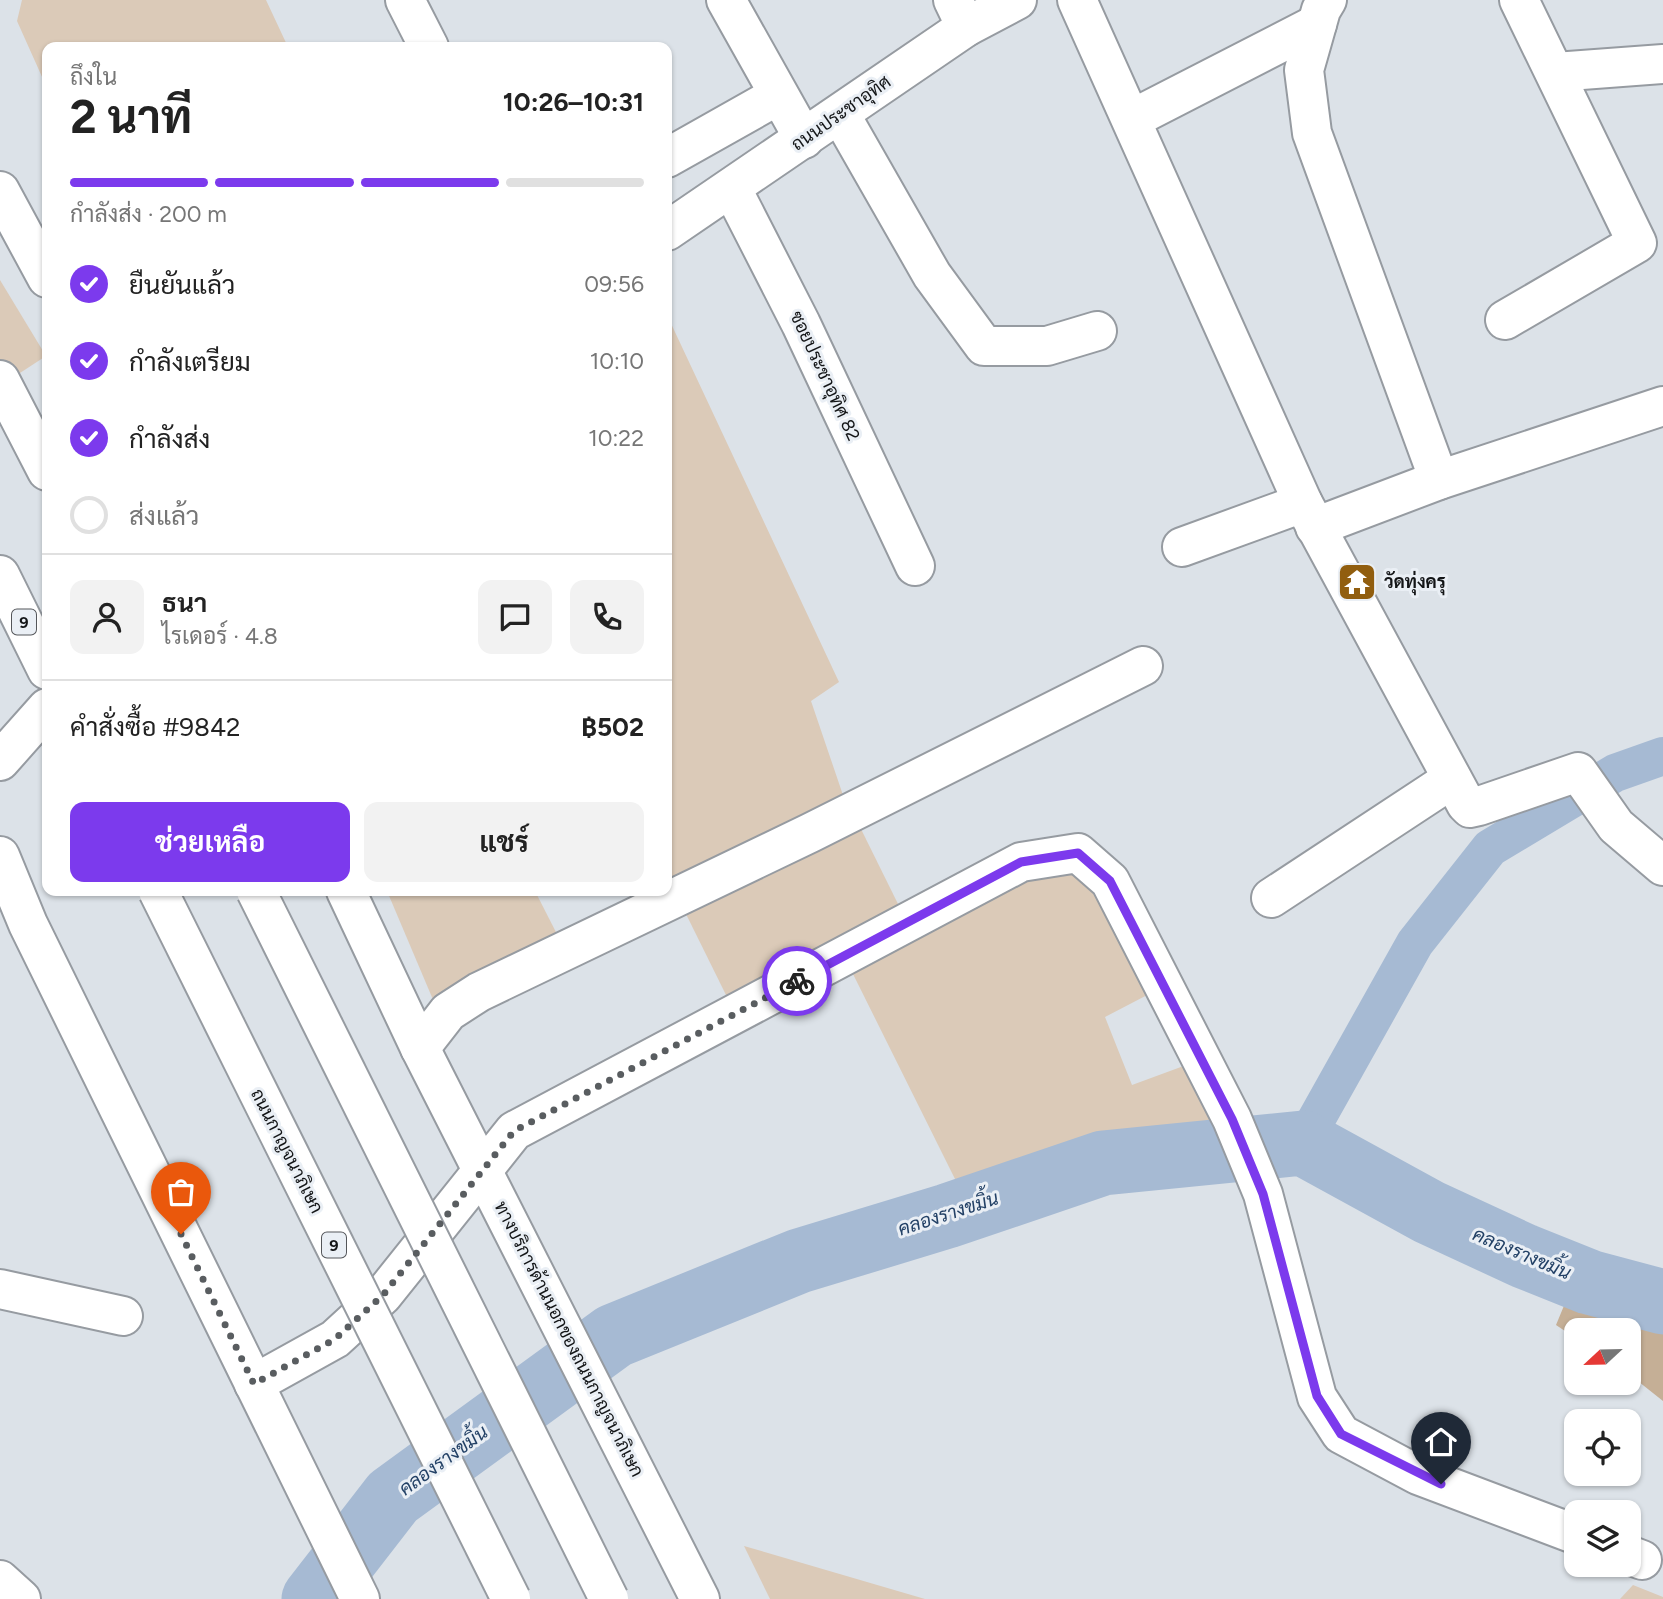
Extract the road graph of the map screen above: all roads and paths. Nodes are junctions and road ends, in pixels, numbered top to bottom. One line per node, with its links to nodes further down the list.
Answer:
1 (405, 0): 8 (main road)
2 (726, 0): 11 (main road)
3 (1017, 0): 7 (main road, ถนนประชาอุทิศ)
4 (1077, 0): 13 (main road)
5 (1519, 0): 10 (main road)
6 (1322, 12): 13 (main road); 25 (main road)
7 (960, 13): 12 (main road, ถนนประชาอุทิศ)
8 (426, 42)
9 (1663, 64): 10 (main road)
10 (1555, 72): 20 (main road)
11 (777, 96): 14 (main road); 15 (main road)
12 (840, 114): 14 (main road, ถนนประชาอุทิศ); 21 (main road)
13 (1132, 120): 26 (main road)
14 (804, 139): 16 (main road, ถนนประชาอุทิศ)
15 (672, 155)
16 (732, 189): 18 (main road, ถนนประชาอุทิศ); 28 (main road, ซอยประชาอุทิศ 82)
17 (0, 191): 19 (main road)
18 (672, 228)
19 (42, 269)
20 (1505, 320)
21 (1097, 331)
22 (0, 380): 24 (main road)
23 (1663, 406): 25 (main road)
24 (42, 461)
25 (1439, 480): 26 (main road)
26 (1309, 515): 27 (main road); 34 (main road)
27 (1182, 547)
28 (915, 566)
29 (0, 575): 30 (main road, 9)
30 (42, 660)
31 (1143, 666): 41 (main road)
32 (42, 714): 33 (main road)
33 (0, 761)
34 (1452, 779): 36 (main road); 40 (main road)
35 (0, 856): 45 (main road)
36 (1663, 866)
37 (160, 896): 50 (main road, ถนนกาญจนาภิเษก / 9, bridge)
38 (258, 896): 51 (main road, bridge)
39 (348, 896): 41 (main road, ทางบริการด้านนอกของถนนกาญจนาภิเษก)
40 (1271, 898)
41 (420, 1048): 42 (main road, ทางบริการด้านนอกของถนนกาญจนาภิเษก)
42 (483, 1170): 45 (main road); 46 (main road); 52 (main road, ทางบริการด้านนอกของถนนกาญจนาภิเษก)
43 (0, 1289): 44 (main road)
44 (123, 1316)
45 (254, 1384): 49 (main road)
46 (1564, 1530)
47 (0, 1580): 48 (main road)
48 (21, 1599)
49 (360, 1599)
50 (511, 1599)
51 (609, 1599)
52 (700, 1599)

